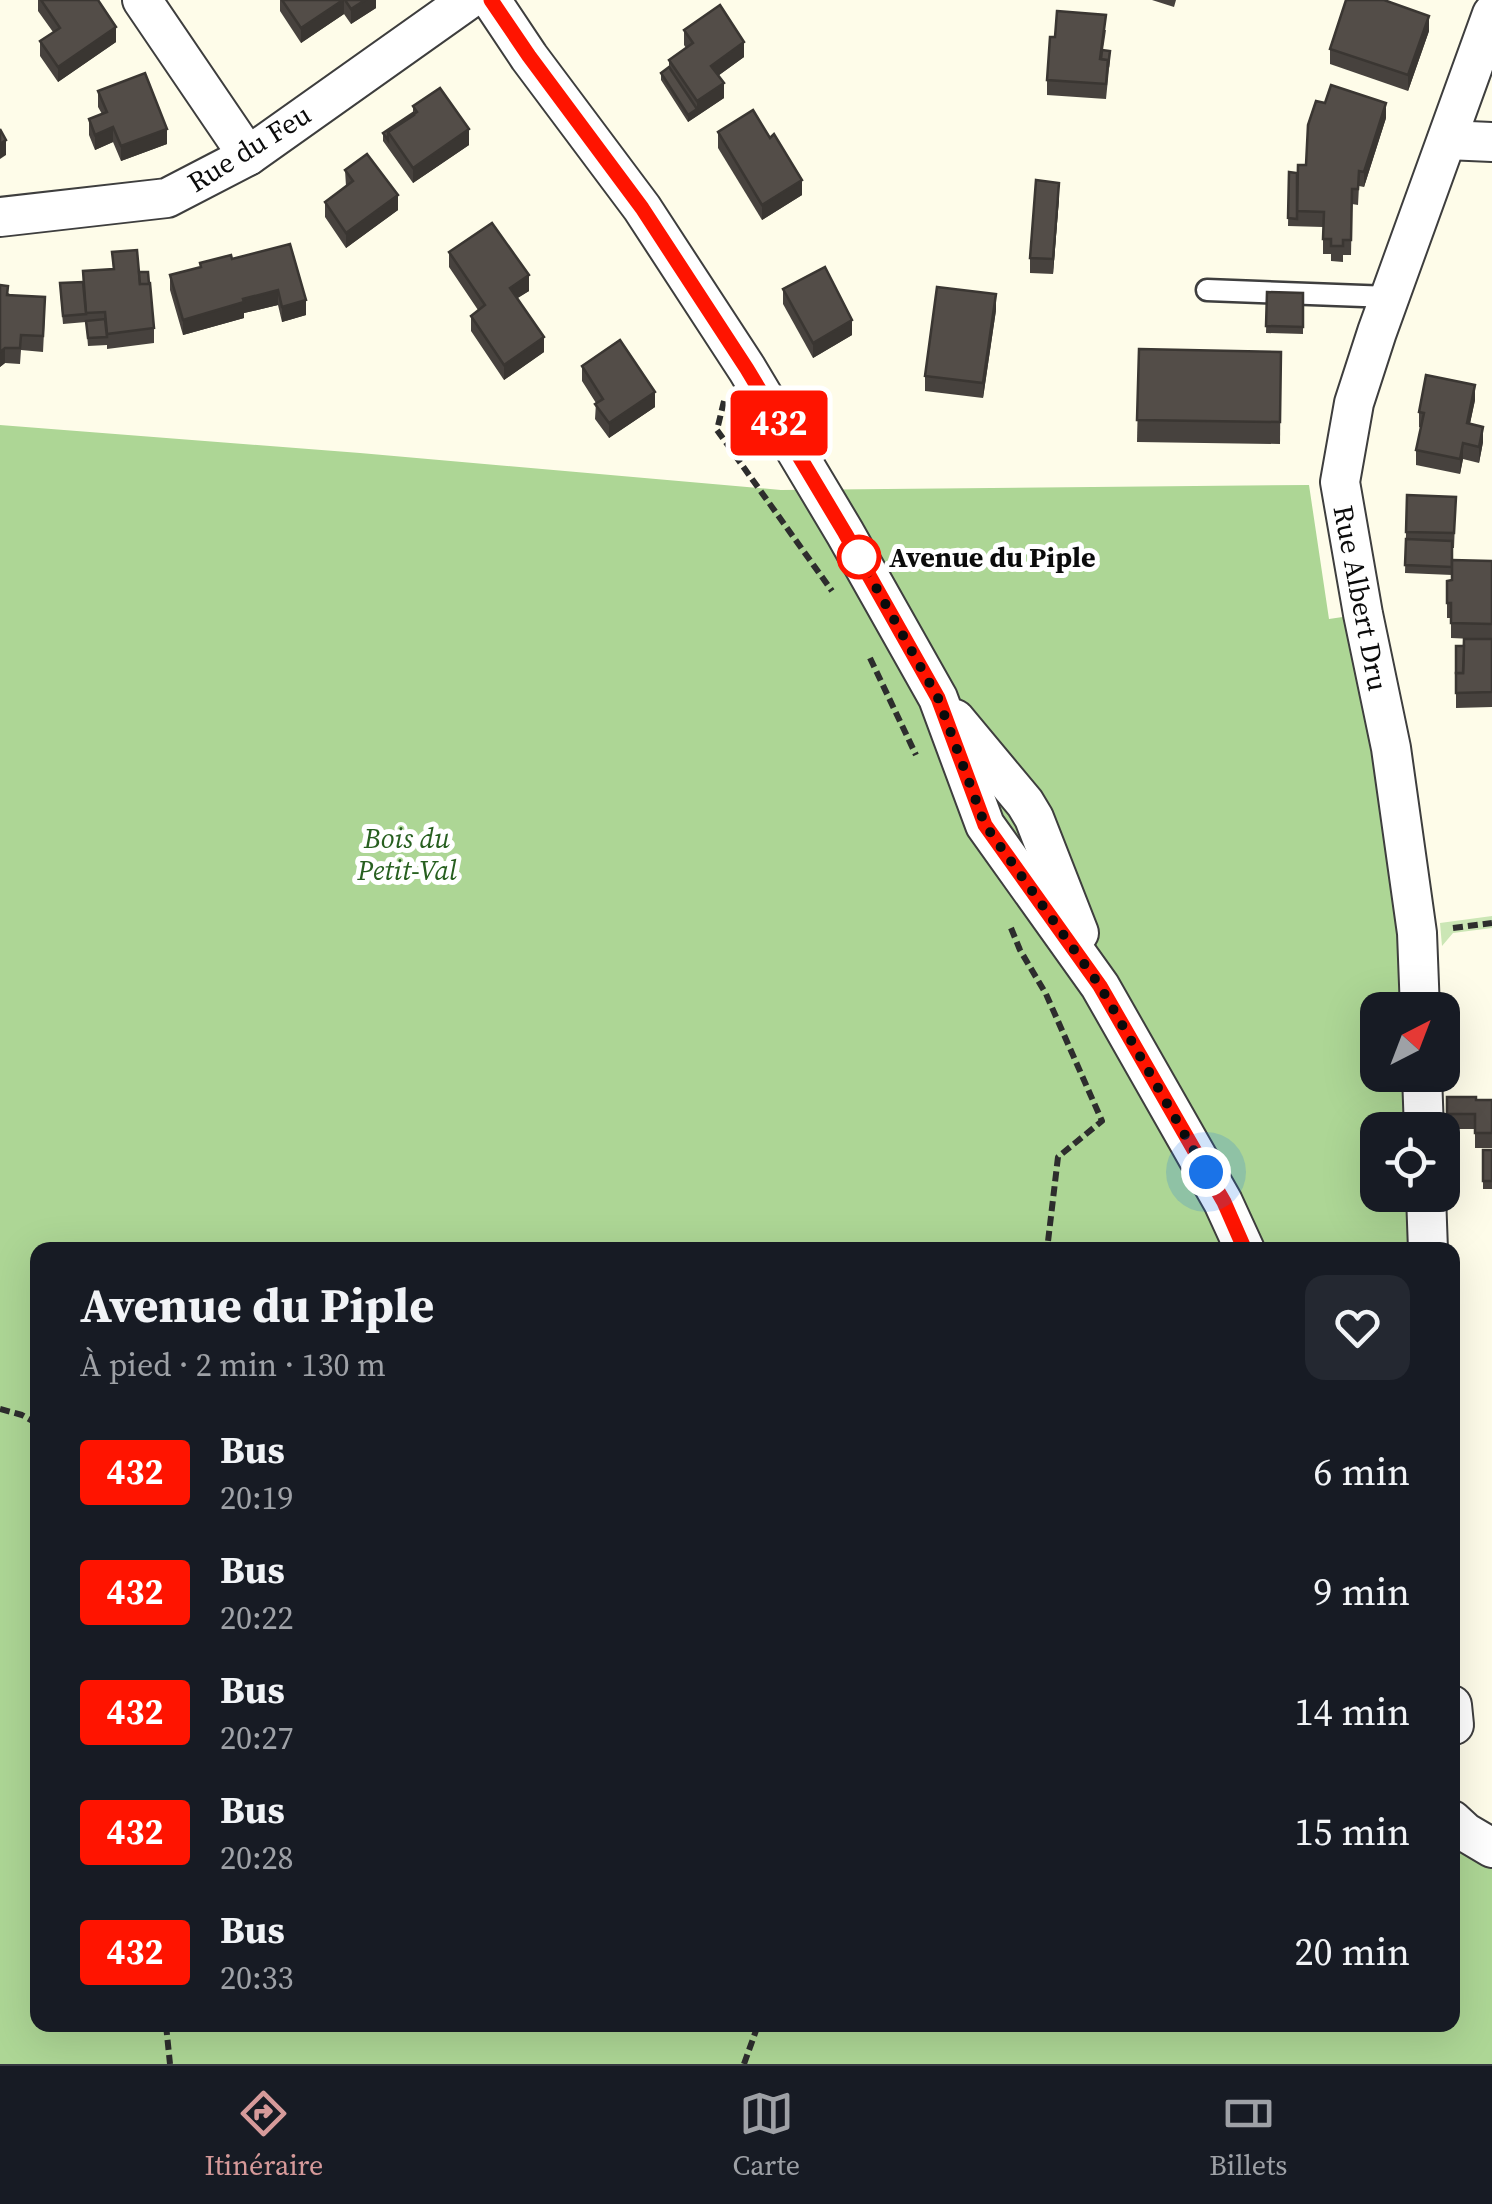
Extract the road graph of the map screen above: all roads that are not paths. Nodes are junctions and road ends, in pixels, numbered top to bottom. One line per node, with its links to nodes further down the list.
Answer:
1 (142, 0): 7 (street)
2 (468, 0): 7 (street, Rue du Feu)
3 (491, 0): 13 (street)
4 (1492, 14): 5 (street, Rue Albert Dru)
5 (1447, 140): 6 (street); 10 (street, Rue Albert Dru)
6 (1492, 142)
7 (248, 156): 8 (street, Rue du Feu)
8 (0, 217)
9 (1207, 290): 10 (lane)
10 (1390, 297): 11 (street, Rue Albert Dru)
11 (1419, 992)
12 (1427, 1212): 14 (street)
13 (1242, 1242)
14 (1428, 1242)
15 (1460, 1827): 16 (street)
16 (1492, 1848)

